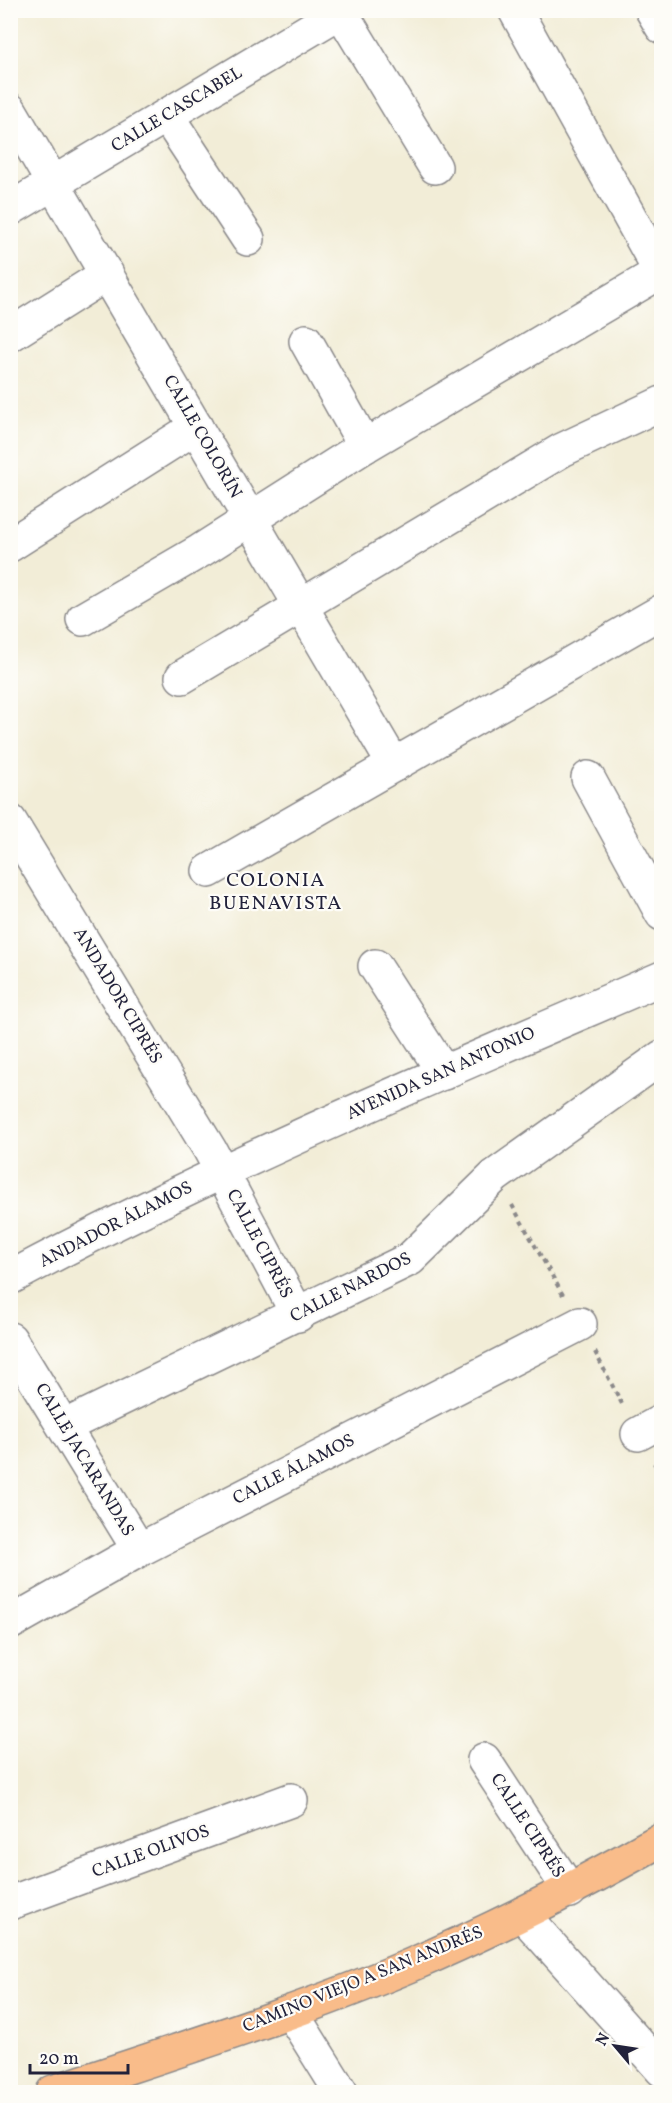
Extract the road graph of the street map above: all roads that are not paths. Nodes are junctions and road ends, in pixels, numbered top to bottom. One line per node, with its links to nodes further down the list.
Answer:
1 (515, 10): 11 (street)
2 (652, 10): 4 (street)
3 (342, 11): 6 (street, CALLE CASCABEL); 7 (street)
4 (662, 27)
5 (10, 110): 8 (street, CALLE COLORÍN)
6 (167, 116): 8 (street, CALLE CASCABEL); 10 (street)
7 (435, 167)
8 (55, 183): 9 (street, CALLE CASCABEL); 12 (street, CALLE COLORÍN)
9 (10, 209)
10 (248, 239)
11 (661, 273): 17 (street)
12 (107, 274): 13 (street); 16 (street, CALLE COLORÍN)
13 (10, 335)
14 (306, 341): 17 (street)
15 (662, 403): 20 (street)
16 (196, 427): 18 (street, CALLE COLORÍN); 19 (street)
17 (365, 446): 18 (street)
18 (250, 518): 20 (street, CALLE COLORÍN); 22 (street)
19 (10, 545)
20 (301, 606): 23 (street); 24 (street, CALLE COLORÍN)
21 (662, 611): 24 (street)
22 (83, 619)
23 (182, 677)
24 (394, 765): 27 (street)
25 (588, 778): 28 (street)
26 (10, 821): 33 (street, ANDADOR CIPRÉS)
27 (209, 871)
28 (662, 914)
29 (375, 966): 32 (street)
30 (662, 978): 32 (street, AVENIDA SAN ANTONIO)
31 (662, 1057): 35 (street, CALLE NARDOS)
32 (444, 1073): 33 (street, AVENIDA SAN ANTONIO)
33 (221, 1172): 34 (street, ANDADOR ÁLAMOS); 35 (street, CALLE CIPRÉS)
34 (10, 1278)
35 (298, 1315): 38 (street, CALLE NARDOS)
36 (580, 1324): 39 (street, CALLE ÁLAMOS)
37 (10, 1339): 38 (street, CALLE JACARANDAS)
38 (65, 1426): 39 (street, CALLE JACARANDAS)
39 (139, 1550): 40 (street, CALLE ÁLAMOS)
40 (10, 1623)
41 (484, 1760): 44 (street, CALLE CIPRÉS)
42 (291, 1800): 45 (street, CALLE OLIVOS)
43 (662, 1839): 44 (main road, CAMINO VIEJO A SAN ANDRÉS)
44 (570, 1891): 46 (main road, CAMINO VIEJO A SAN ANDRÉS)
45 (10, 1903)
46 (524, 1915): 47 (main road, CAMINO VIEJO A SAN ANDRÉS); 48 (street)
47 (291, 2012): 49 (main road, CAMINO VIEJO A SAN ANDRÉS); 50 (street)
48 (662, 2070)
49 (53, 2092)
50 (340, 2092)

